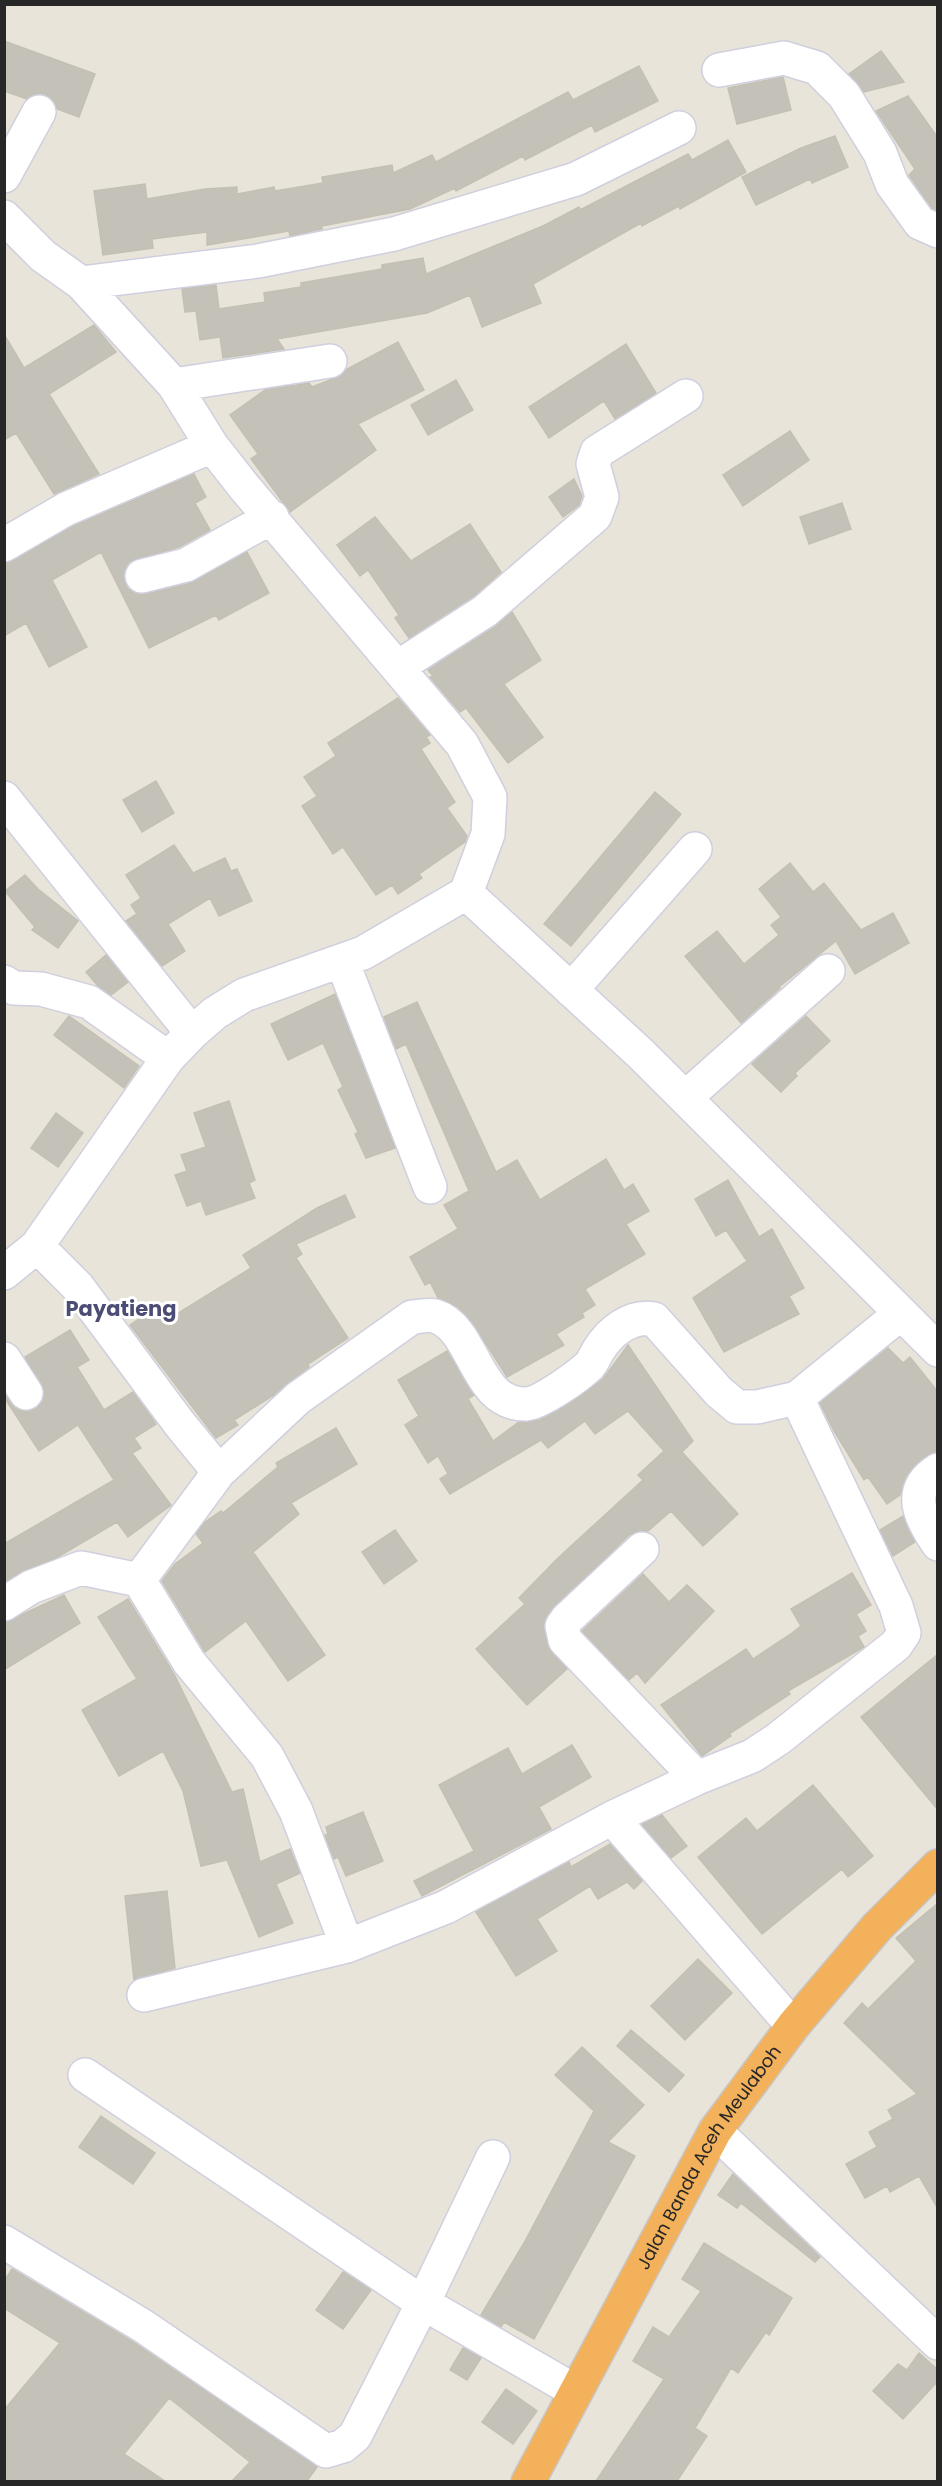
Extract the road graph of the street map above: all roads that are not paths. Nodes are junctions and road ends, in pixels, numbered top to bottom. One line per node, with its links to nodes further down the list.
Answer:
1 (719, 70): 6 (street)
2 (39, 112): 4 (street)
3 (679, 128): 7 (street)
4 (4, 176)
5 (4, 217): 7 (street)
6 (938, 231)
7 (81, 284): 9 (street)
8 (330, 361): 9 (street)
9 (174, 385): 11 (street)
10 (686, 396): 15 (street)
11 (212, 446): 12 (street); 13 (street)
12 (272, 517): 14 (street); 15 (street)
13 (4, 545)
14 (142, 576)
15 (398, 668): 18 (street)
16 (4, 798): 23 (street)
17 (695, 849): 22 (street)
18 (465, 893): 19 (street); 22 (street)
19 (342, 961): 23 (street); 26 (street)
20 (828, 971): 25 (street)
21 (4, 982): 24 (street)
22 (571, 990): 25 (street)
23 (192, 1033): 24 (street)
24 (168, 1058): 27 (street)
25 (685, 1098): 29 (street)
26 (430, 1187)
27 (37, 1246): 28 (street); 35 (street)
28 (4, 1273)
29 (900, 1314): 30 (street); 33 (street)
30 (938, 1350)
31 (4, 1359): 32 (street)
32 (26, 1393)
33 (796, 1398): 35 (street); 40 (street)
34 (938, 1470): 36 (street)
35 (219, 1472): 38 (street)
36 (938, 1544)
37 (642, 1549): 40 (street)
38 (139, 1580): 39 (street); 43 (street)
39 (4, 1605)
40 (697, 1778): 41 (street)
41 (612, 1818): 43 (street); 45 (street)
42 (938, 1866): 45 (highway, Jalan Banda Aceh Meulaboh)
43 (347, 1946): 44 (street)
44 (144, 1995)
45 (793, 2026): 47 (highway, Jalan Banda Aceh Meulaboh)
46 (85, 2075): 50 (street)
47 (715, 2131): 51 (street); 52 (highway, Jalan Banda Aceh Meulaboh)
48 (493, 2157): 50 (street)
49 (4, 2242): 50 (street)
50 (423, 2303): 52 (street)
51 (938, 2343)
52 (575, 2391): 53 (highway, Jalan Banda Aceh Meulaboh)
53 (528, 2481)

